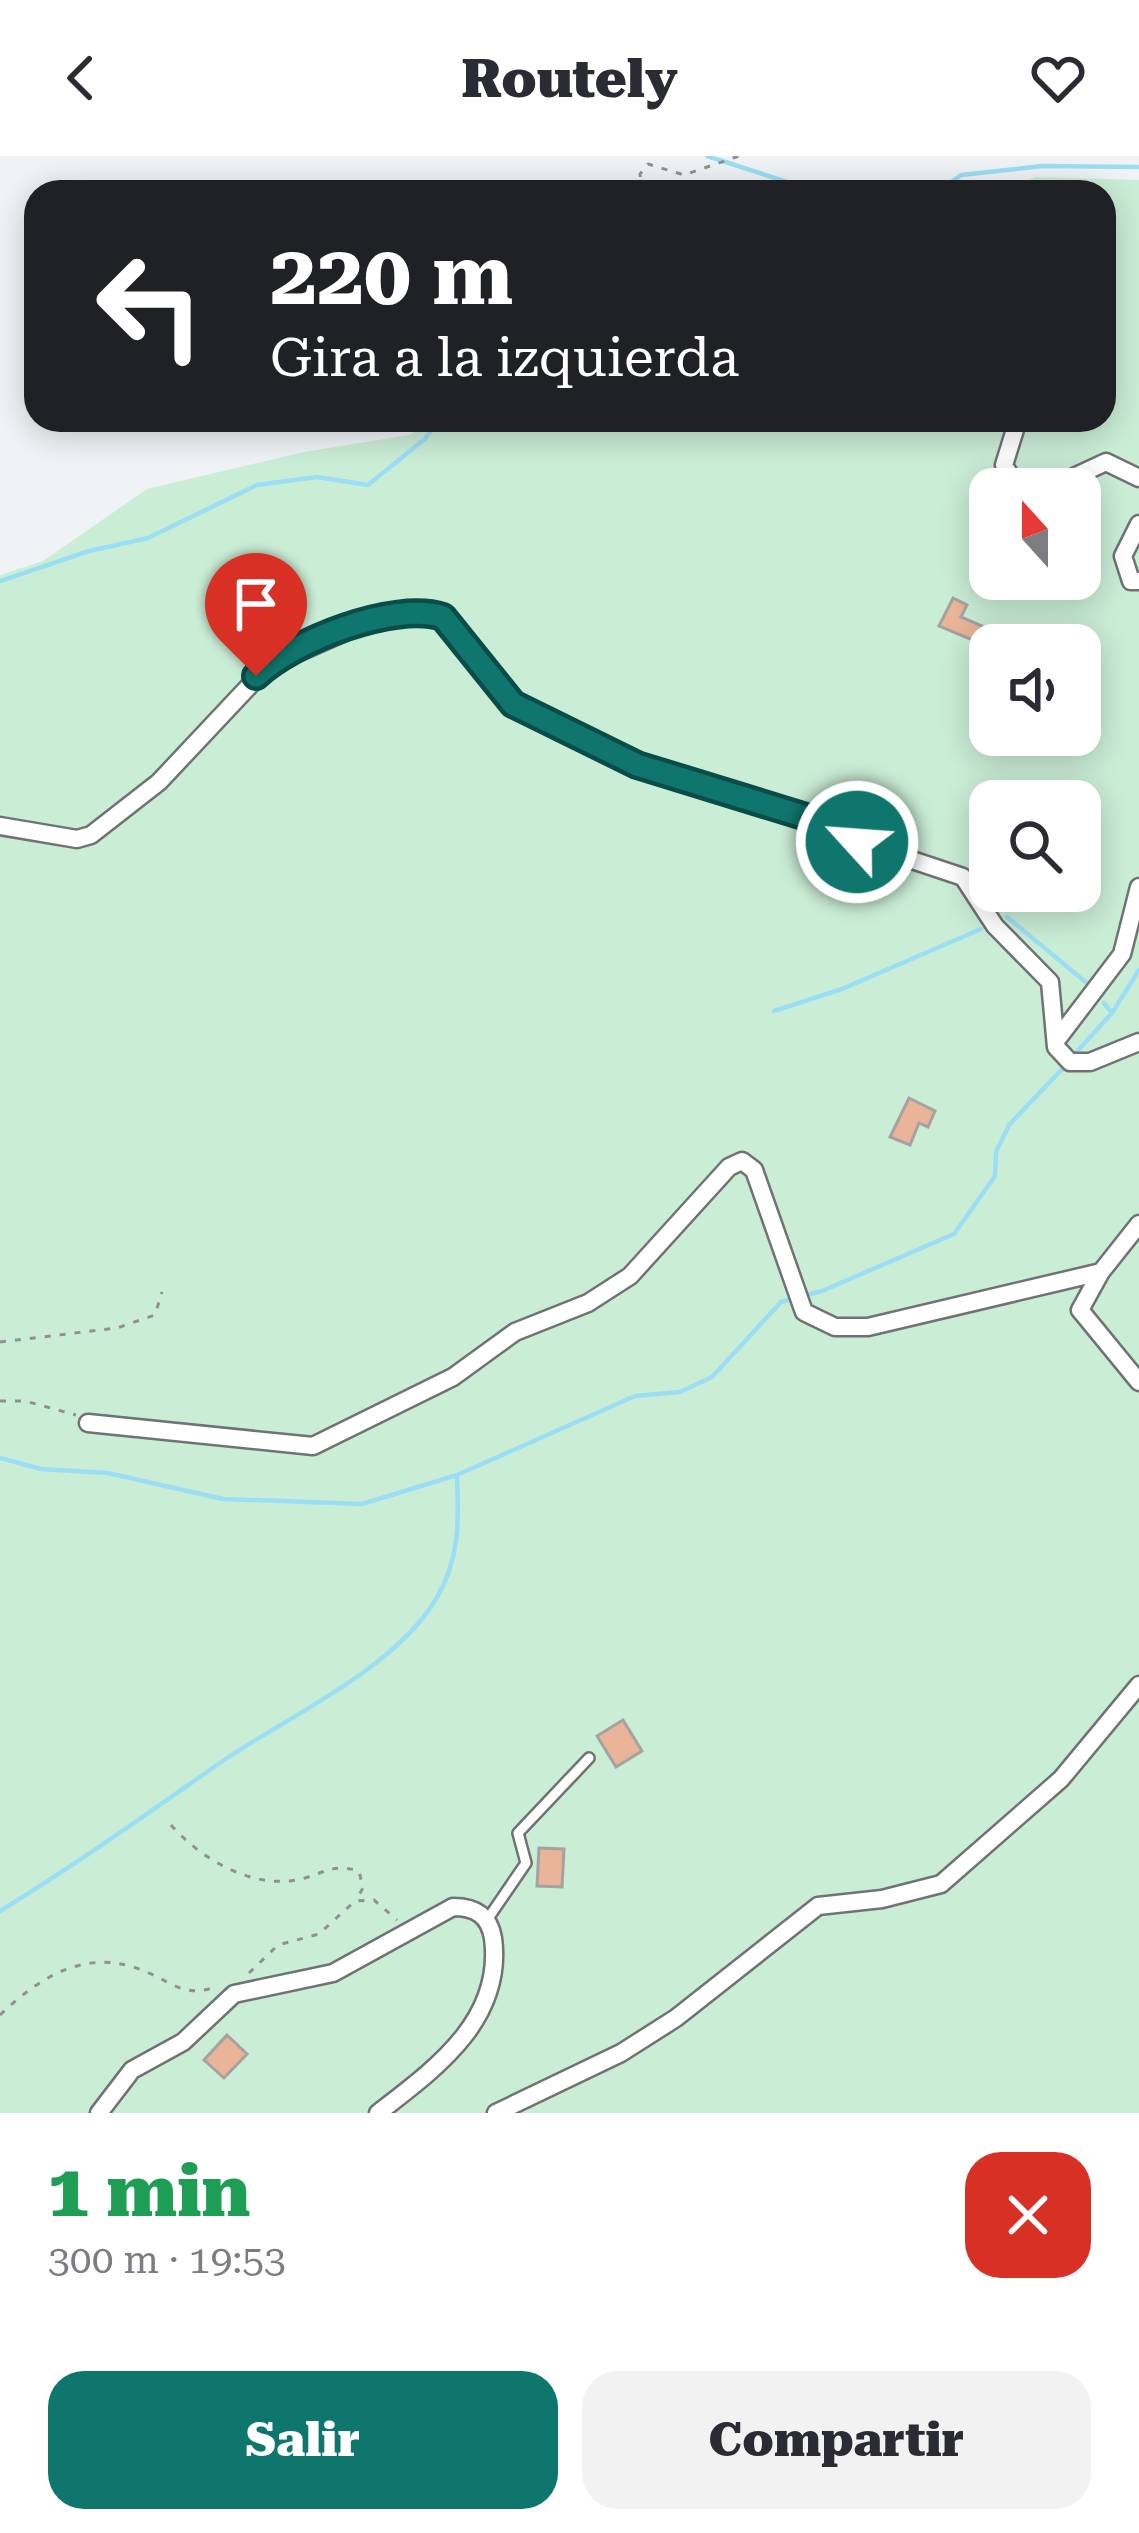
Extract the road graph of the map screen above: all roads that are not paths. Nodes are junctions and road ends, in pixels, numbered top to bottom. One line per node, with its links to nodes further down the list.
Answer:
1 (1014, 432): 2 (street)
2 (1006, 468)
3 (1092, 468): 4 (street)
4 (1139, 478)
5 (1139, 524): 6 (street)
6 (1139, 581)
7 (0, 826): 9 (street)
8 (1139, 886): 9 (street)
9 (1056, 1041): 10 (street)
10 (1139, 1042)
11 (1139, 1224): 12 (street)
12 (1101, 1272): 13 (street); 14 (street)
13 (1139, 1382)
14 (88, 1423)
15 (1139, 1685): 20 (street)
16 (589, 1757): 17 (lane)
17 (488, 1920): 18 (street); 19 (street)
18 (99, 2113)
19 (378, 2113)
20 (496, 2113)

